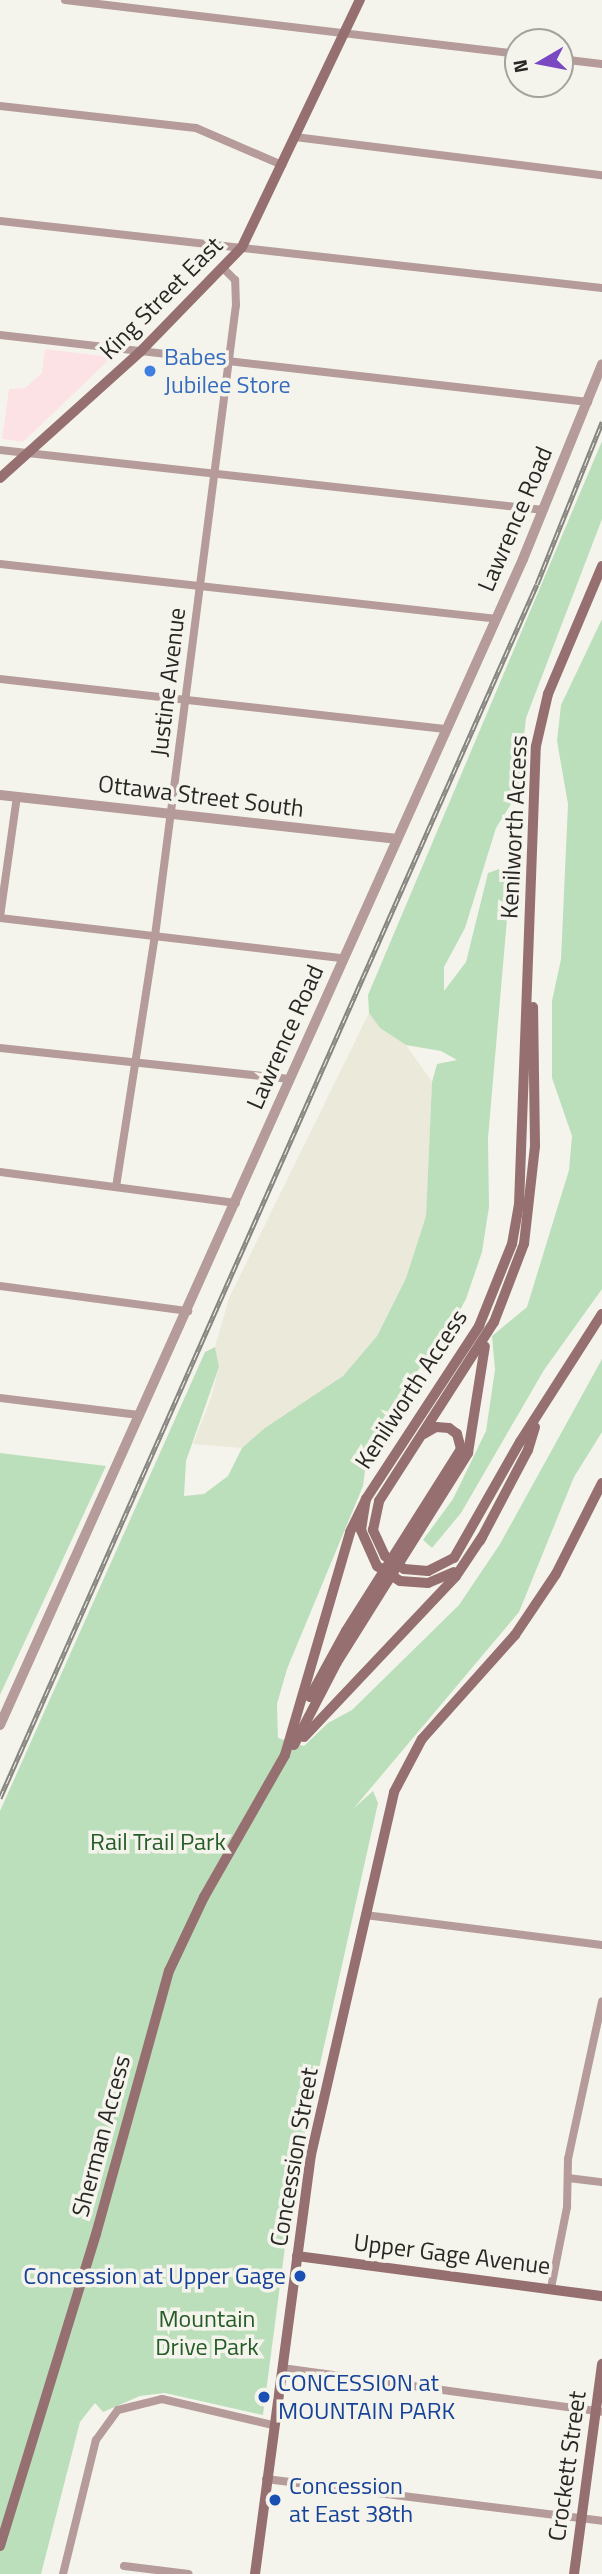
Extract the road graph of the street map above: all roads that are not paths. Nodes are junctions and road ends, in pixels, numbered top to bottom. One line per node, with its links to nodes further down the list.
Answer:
1 (65, 0): 3 (street)
2 (360, 0): 3 (main road, King Street East)
3 (345, 33): 4 (street); 8 (main road, King Street East)
4 (504, 52)
5 (574, 61): 6 (street)
6 (602, 64)
7 (0, 106): 9 (street)
8 (296, 137): 9 (main road, King Street East); 10 (street)
9 (282, 165): 12 (main road, King Street East)
10 (602, 175)
11 (0, 221): 12 (street)
12 (242, 247): 13 (main road, King Street East); 14 (street)
13 (223, 268): 16 (main road, King Street East); 17 (street, Justine Avenue)
14 (602, 288)
15 (0, 335): 16 (street)
16 (140, 352): 17 (street); 21 (main road, King Street East)
17 (228, 361): 19 (street); 22 (street, Justine Avenue)
18 (602, 363): 19 (street, Lawrence Road)
19 (588, 402): 24 (street, Lawrence Road)
20 (0, 450): 21 (street)
21 (28, 453): 22 (street); 23 (main road, King Street East)
22 (213, 474): 24 (street); 27 (street, Justine Avenue)
23 (0, 478)
24 (544, 510): 28 (street, Lawrence Road)
25 (0, 564): 27 (street)
26 (602, 566): 39 (main road, Kenilworth Access)
27 (199, 588): 28 (street); 30 (street, Justine Avenue)
28 (495, 619): 31 (street, Lawrence Road)
29 (0, 679): 30 (street)
30 (185, 699): 31 (street); 34 (street, Justine Avenue)
31 (447, 729): 35 (street, Lawrence Road)
32 (0, 795): 33 (street, Ottawa Street South)
33 (17, 796): 34 (street, Ottawa Street South); 36 (street)
34 (171, 814): 35 (street, Ottawa Street South); 37 (street, Justine Avenue)
35 (396, 839): 38 (street, Lawrence Road)
36 (0, 918): 37 (street)
37 (155, 936): 38 (street); 41 (street, Justine Avenue)
38 (343, 958): 42 (street, Lawrence Road)
39 (530, 977): 49 (main road, Kenilworth Access); 55 (main road, Kenilworth Access)
40 (0, 1048): 41 (street)
41 (136, 1063): 42 (street); 44 (street, Justine Avenue)
42 (289, 1079): 45 (street, Lawrence Road)
43 (0, 1172): 44 (street)
44 (117, 1187): 45 (street)
45 (236, 1203): 47 (street, Lawrence Road)
46 (0, 1286): 47 (street)
47 (188, 1311): 51 (street, Lawrence Road)
48 (602, 1314): 52 (main road, Kenilworth Access)
49 (494, 1322): 53 (main road, Kenilworth Access); 59 (main road)
50 (0, 1398): 51 (street)
51 (139, 1415): 58 (street, Lawrence Road)
52 (537, 1421): 53 (main road, Kenilworth Access, bridge); 56 (main road, Kenilworth Access)
53 (422, 1436): 57 (main road)
54 (602, 1483): 61 (main road, Concession Street)
55 (366, 1499): 56 (main road, Kenilworth Access, bridge); 57 (main road)
56 (482, 1537): 59 (main road)
57 (298, 1719): 60 (main road)
58 (0, 1725)
59 (294, 1745): 60 (main road)
60 (285, 1755): 78 (main road, Sherman Access)
61 (365, 1915): 62 (street); 68 (main road, Concession Street)
62 (602, 1945)
63 (602, 2002): 64 (street)
64 (590, 2059): 65 (street); 66 (street)
65 (602, 2061)
66 (568, 2178): 67 (street); 69 (street)
67 (602, 2182)
68 (297, 2256): 69 (main road, Upper Gage Avenue); 72 (main road, Concession Street)
69 (551, 2288): 70 (main road, Upper Gage Avenue)
70 (602, 2296)
71 (602, 2364): 73 (main road, Crockett Street)
72 (282, 2368): 73 (street); 74 (main road, Concession Street)
73 (599, 2412): 76 (main road, Crockett Street)
74 (274, 2425): 75 (main road, Concession Street); 80 (street)
75 (267, 2479): 76 (street); 82 (main road, Concession Street)
76 (581, 2518): 77 (street); 83 (main road, Crockett Street)
77 (602, 2521)
78 (0, 2546)
79 (124, 2566): 81 (street)
80 (63, 2574)
81 (189, 2574)
82 (255, 2574)
83 (574, 2574)

